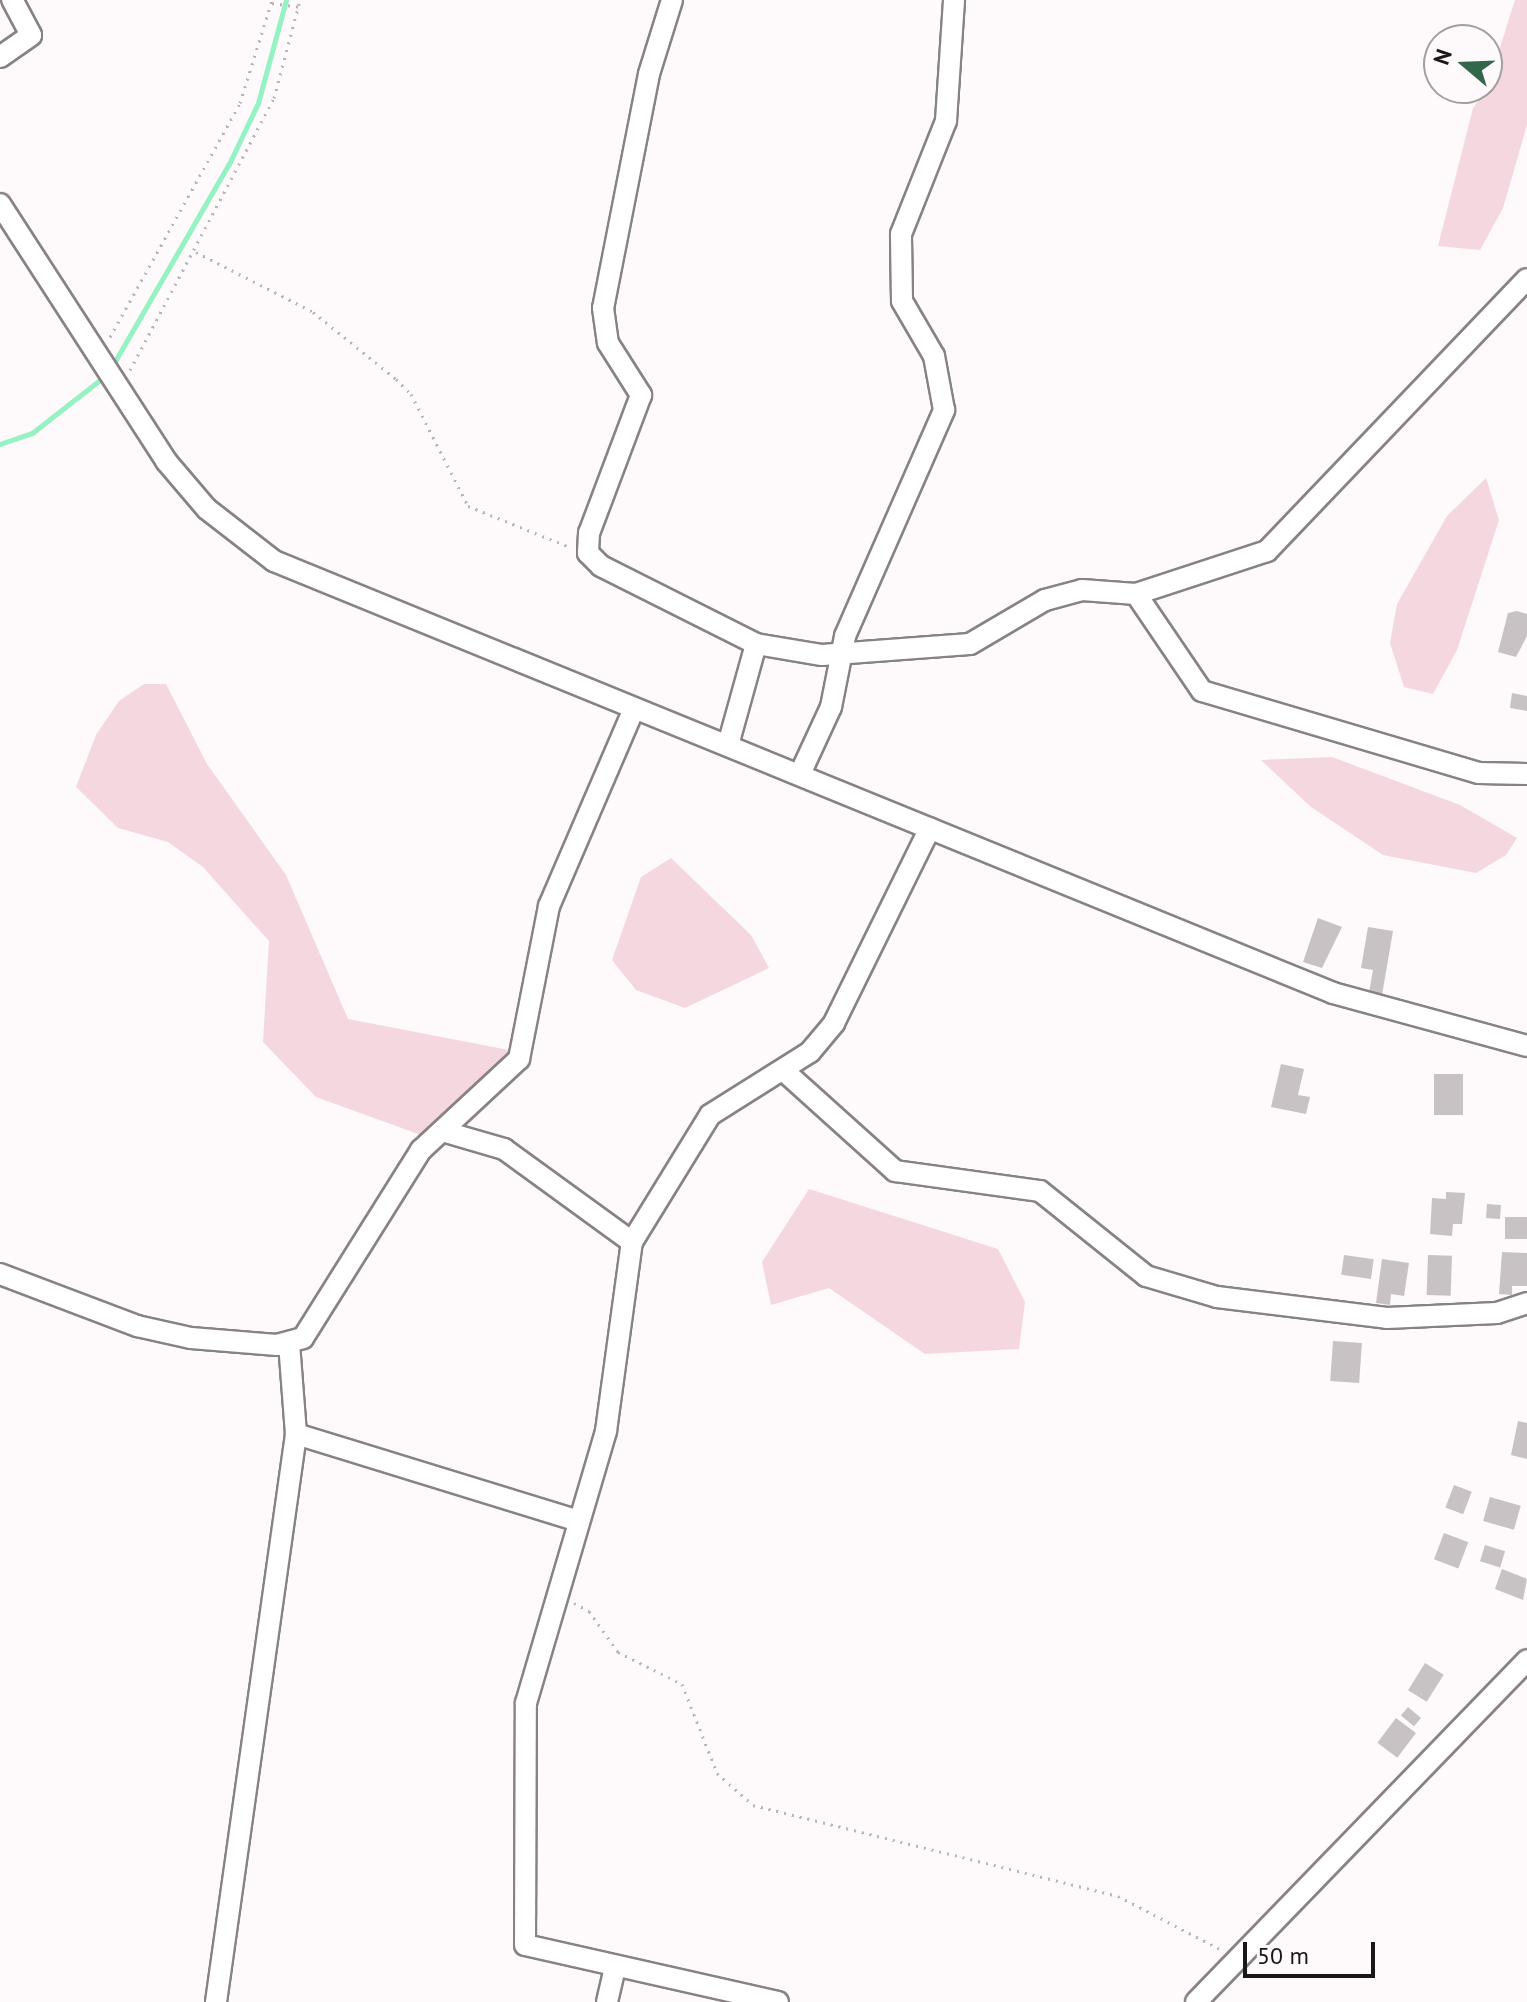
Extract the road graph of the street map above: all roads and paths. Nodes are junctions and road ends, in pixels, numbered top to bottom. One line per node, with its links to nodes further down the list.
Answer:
1 (12, 0): 7 (street)
2 (300, 0): 6 (path)
3 (672, 0): 13 (street)
4 (954, 0): 16 (street)
5 (272, 2): 6 (path); 11 (path)
6 (299, 7): 9 (path)
7 (0, 57)
8 (0, 204): 11 (street)
9 (196, 252): 12 (path); 13 (path)
10 (1527, 279): 14 (street)
11 (98, 357): 12 (street)
12 (120, 387): 17 (street)
13 (588, 553): 15 (street)
14 (1136, 594): 16 (street); 20 (street)
15 (756, 644): 16 (street); 18 (street)
16 (842, 654): 19 (street)
17 (634, 709): 18 (street); 24 (street)
18 (728, 745): 19 (street)
19 (800, 774): 21 (street)
20 (1527, 774)
21 (930, 828): 22 (street); 23 (street)
22 (1527, 1046)
23 (783, 1070): 25 (street); 27 (street)
24 (442, 1131): 25 (street); 28 (street)
25 (632, 1242): 30 (street)
26 (0, 1274): 28 (street)
27 (1527, 1303)
28 (289, 1344): 29 (street)
29 (296, 1434): 30 (street); 35 (street)
30 (576, 1520): 31 (street)
31 (558, 1601): 33 (path); 34 (street)
32 (1527, 1660): 33 (street)
33 (1240, 1960): 38 (street)
34 (615, 1967): 36 (street); 37 (street)
35 (216, 2002)
36 (607, 2002)
37 (778, 2002)
38 (1196, 2002)

